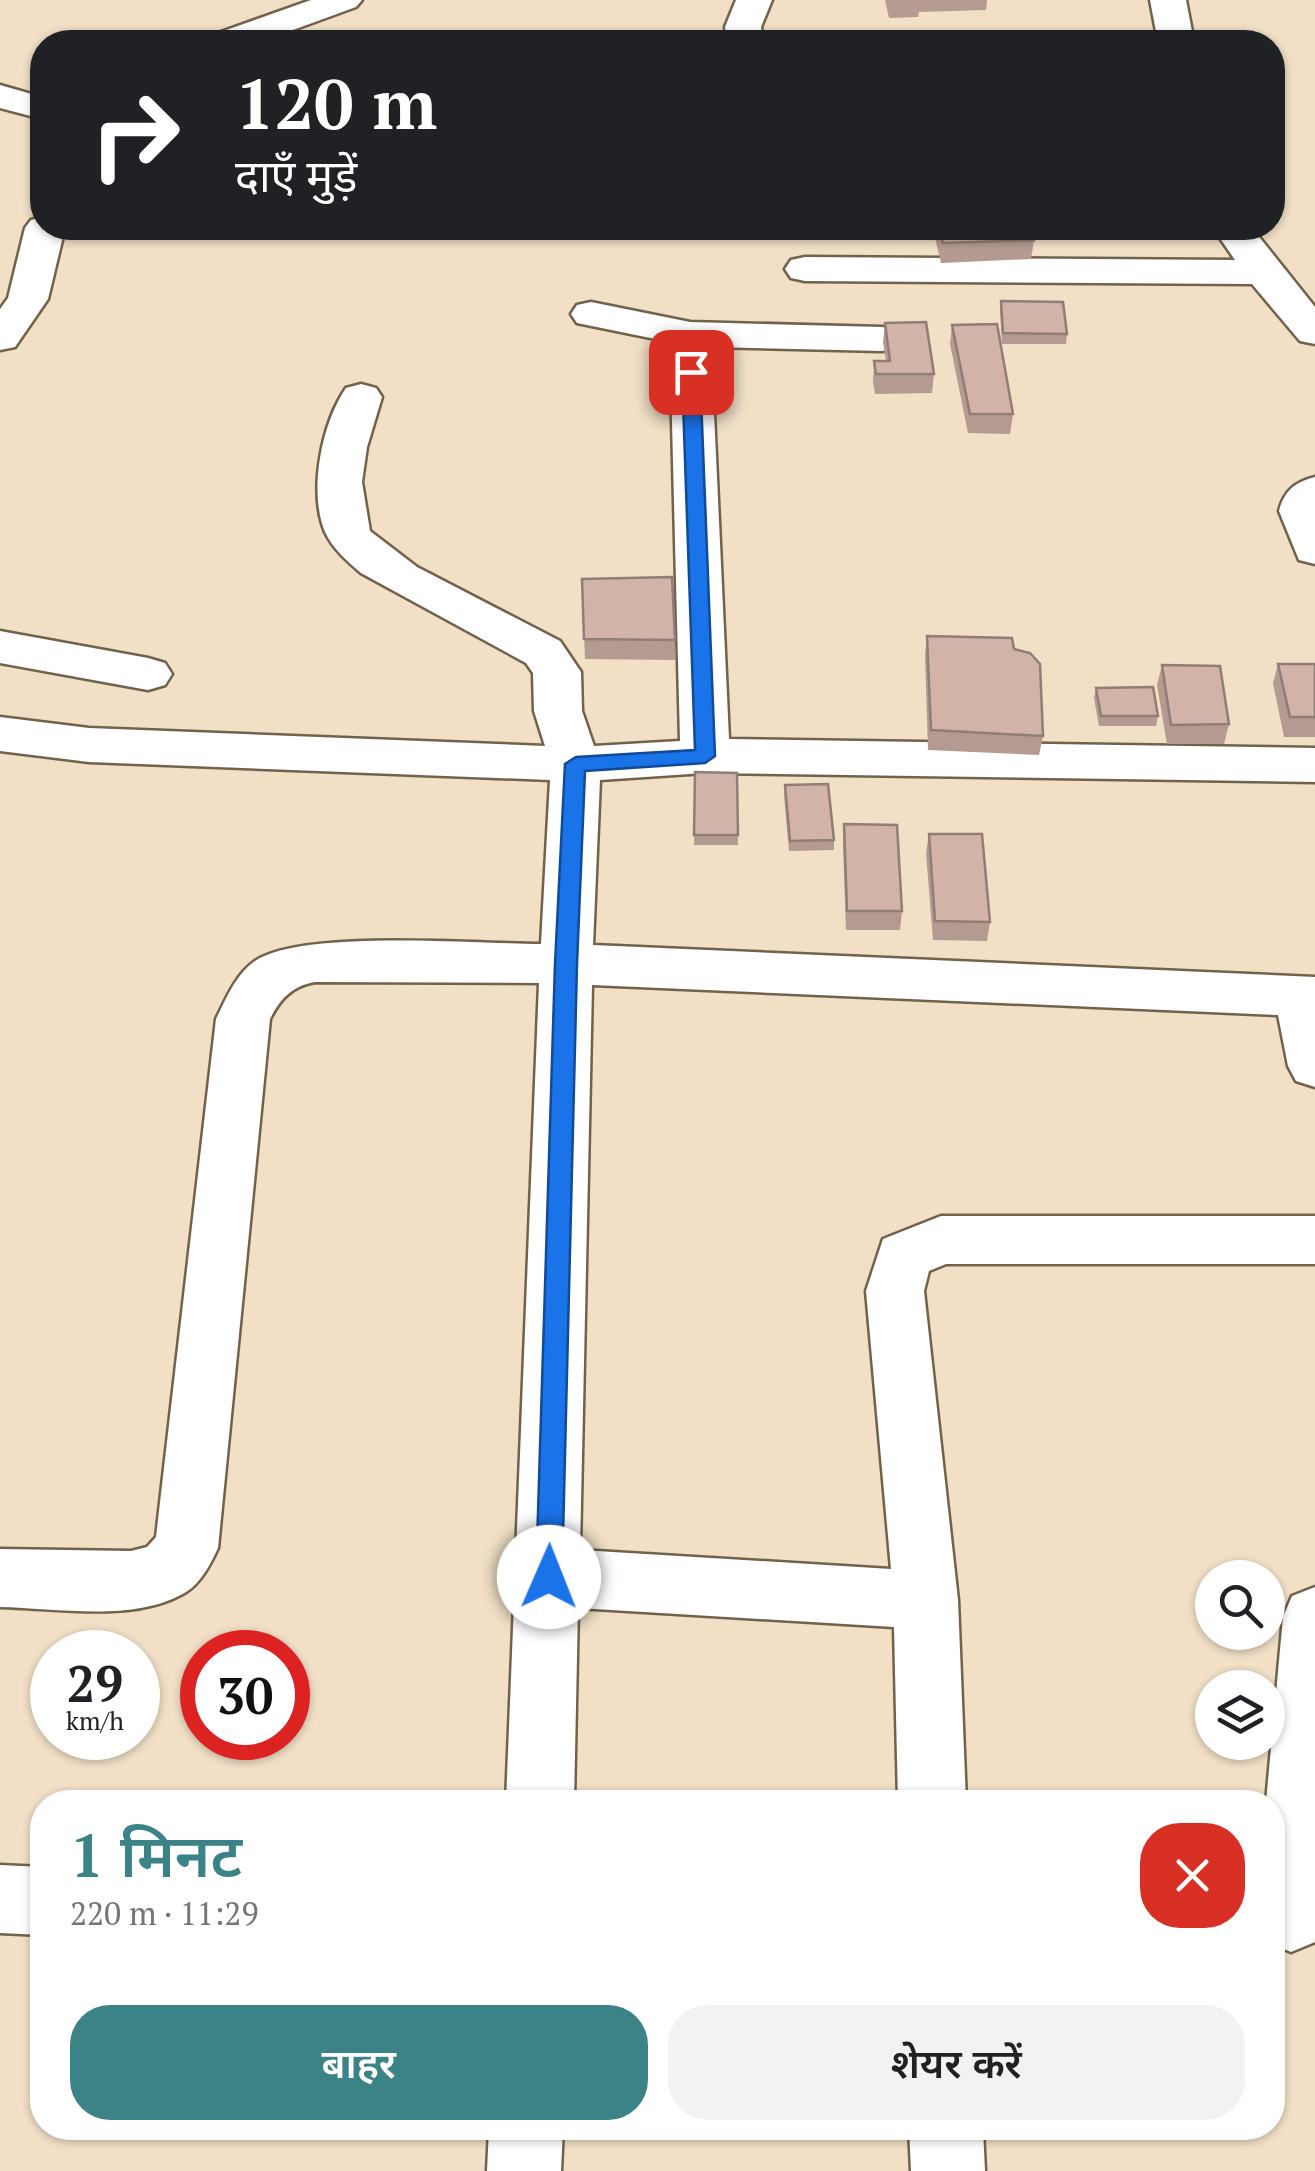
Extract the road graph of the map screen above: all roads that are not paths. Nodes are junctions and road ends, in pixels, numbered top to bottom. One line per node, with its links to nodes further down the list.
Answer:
1 (344, 0): 4 (street)
2 (754, 0): 5 (street)
3 (1168, 0): 6 (street)
4 (261, 30)
5 (743, 30)
6 (1174, 30)
7 (0, 96): 8 (street)
8 (30, 105)
9 (42, 240): 16 (street)
10 (1241, 240): 12 (street)
11 (805, 270): 12 (street)
12 (1264, 272): 14 (street)
13 (592, 314): 15 (street)
14 (1315, 332)
15 (690, 334): 17 (street); 24 (street)
16 (0, 338)
17 (882, 339)
18 (361, 397): 25 (street)
19 (1315, 491): 20 (street)
20 (1315, 550)
21 (0, 647): 22 (street)
22 (148, 674)
23 (0, 734): 25 (street)
24 (705, 756): 25 (street); 26 (street)
25 (576, 764): 27 (street)
26 (1315, 765)
27 (566, 964): 28 (street); 31 (street); 32 (street)
28 (1308, 996): 29 (street)
29 (1315, 1066)
30 (1315, 1240): 33 (street)
31 (549, 1577): 33 (street); 35 (street)
32 (0, 1578)
33 (926, 1600): 36 (street)
34 (1315, 1617): 39 (street)
35 (540, 1790)
36 (932, 1790)
37 (0, 1899): 38 (street)
38 (30, 1900)
39 (1293, 1917)
40 (525, 2140): 42 (street)
41 (947, 2140): 43 (street)
42 (524, 2171)
43 (948, 2171)

